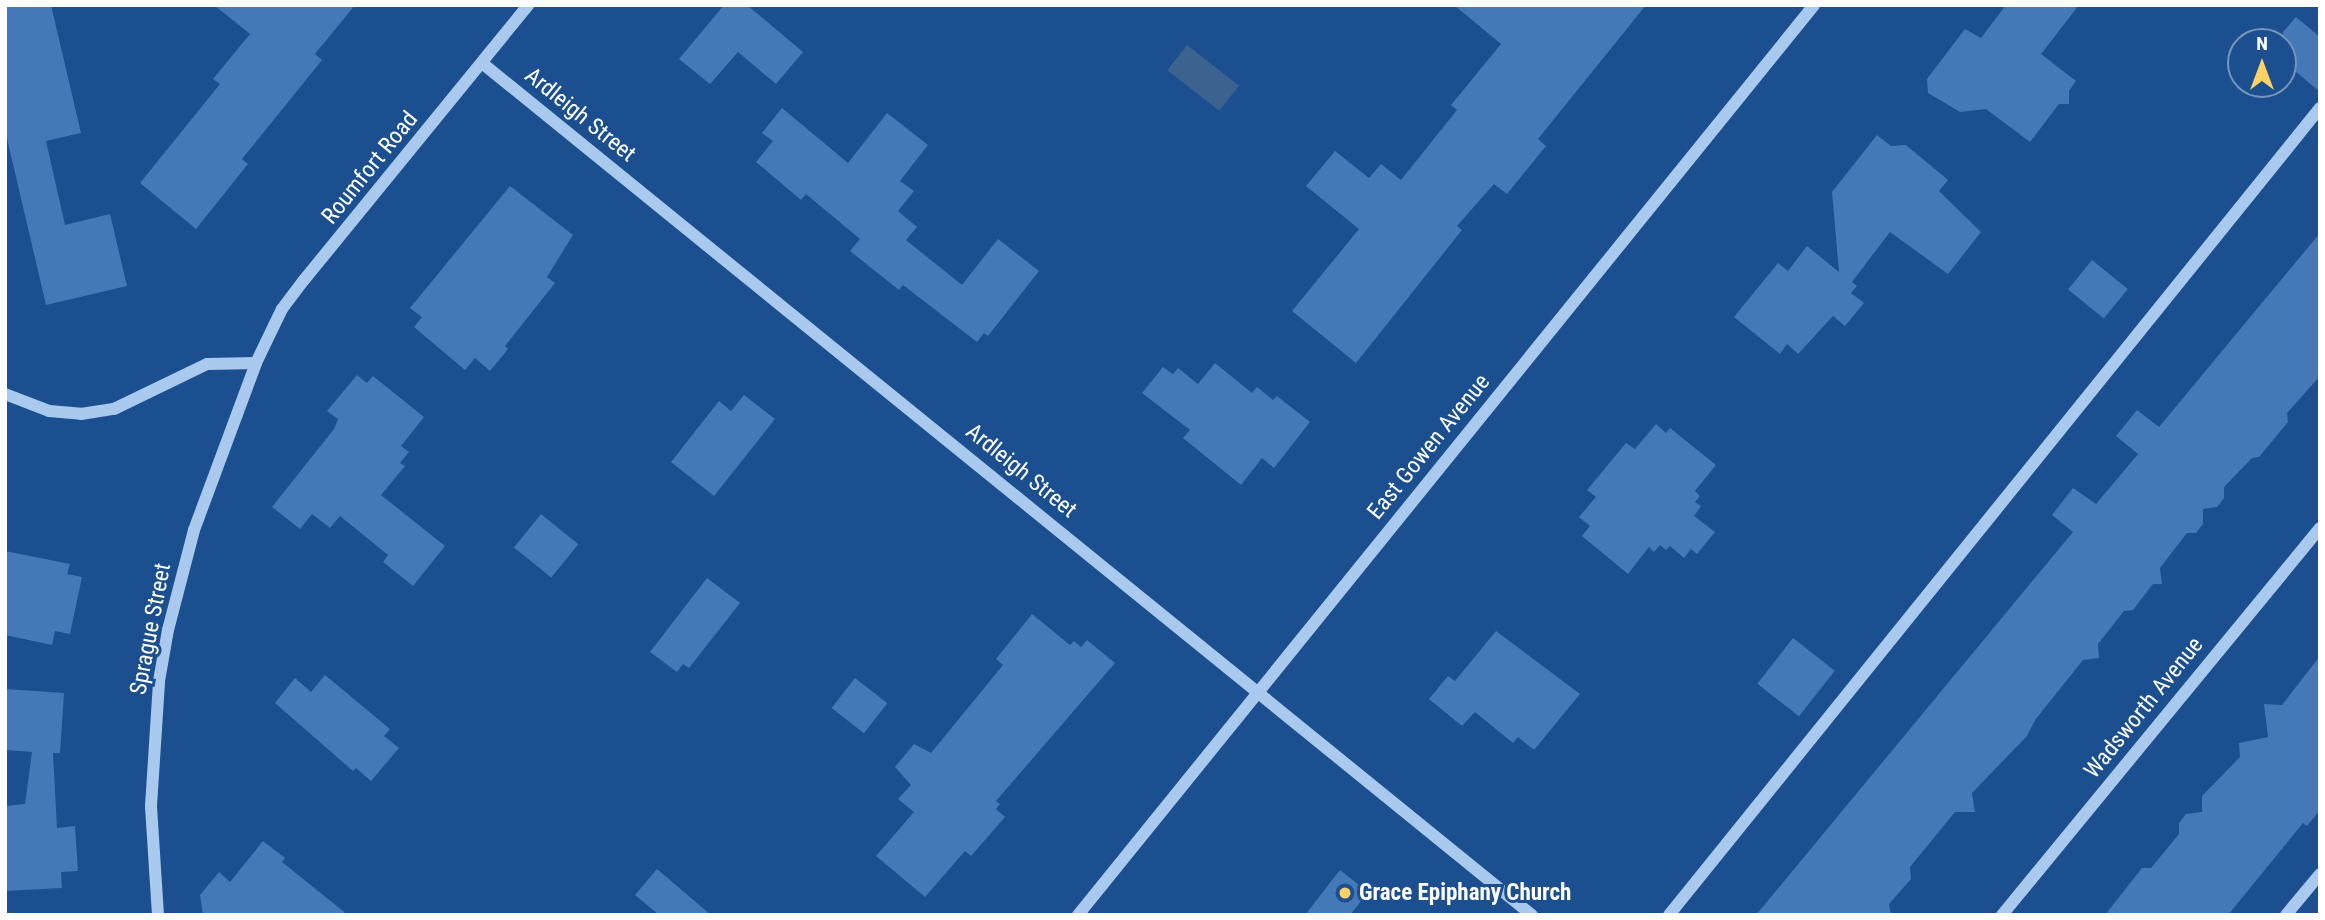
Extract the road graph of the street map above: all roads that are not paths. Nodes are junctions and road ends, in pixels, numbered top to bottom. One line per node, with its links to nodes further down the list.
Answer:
1 (528, 5): 3 (street, Roumfort Road)
2 (1814, 5): 8 (street, East Gowen Avenue)
3 (482, 63): 5 (street, Roumfort Road); 8 (street, Ardleigh Street)
4 (2320, 108): 13 (street)
5 (256, 363): 6 (street); 10 (street, Sprague Street)
6 (5, 394)
7 (2320, 528): 14 (street, Wadsworth Avenue)
8 (1259, 690): 11 (street, East Gowen Avenue); 12 (street, Ardleigh Street)
9 (2320, 874): 15 (street)
10 (158, 915)
11 (1078, 915)
12 (1532, 915)
13 (1669, 915)
14 (2002, 915)
15 (2286, 915)

